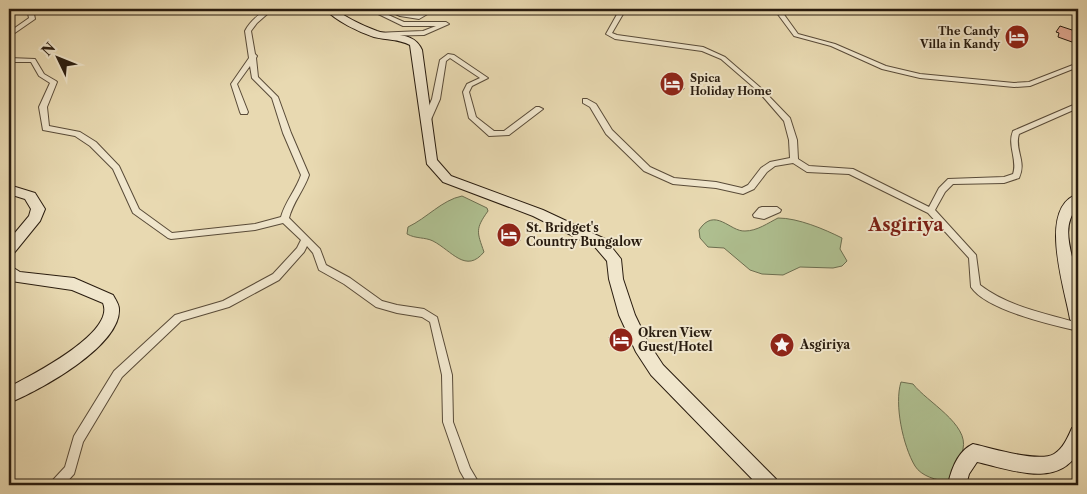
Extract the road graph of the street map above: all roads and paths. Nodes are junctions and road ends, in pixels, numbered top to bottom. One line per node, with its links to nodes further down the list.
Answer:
1 (30, 9): 9 (street)
2 (270, 9): 13 (street)
3 (330, 9): 11 (street)
4 (371, 9): 11 (street)
5 (386, 9): 6 (street)
6 (433, 9)
7 (623, 9): 21 (street)
8 (777, 9): 15 (street)
9 (32, 19): 10 (street); 12 (street)
10 (9, 26)
11 (376, 34): 20 (street)
12 (9, 35)
13 (254, 56): 19 (street); 25 (street)
14 (9, 60): 25 (street)
15 (1078, 65)
16 (585, 100): 21 (street)
17 (1078, 105): 24 (street)
18 (539, 109): 20 (street)
19 (244, 112)
20 (426, 122): 35 (street)
21 (794, 160): 24 (street)
22 (9, 189): 27 (street)
23 (1078, 199): 29 (street)
24 (931, 211): 30 (street)
25 (285, 218): 26 (street)
26 (305, 240): 33 (street); 34 (street)
27 (9, 249)
28 (9, 271): 31 (street)
29 (1078, 319)
30 (1078, 327)
31 (9, 395)
32 (1078, 434): 36 (street)
33 (56, 485)
34 (474, 485)
35 (770, 485)
36 (957, 485)

